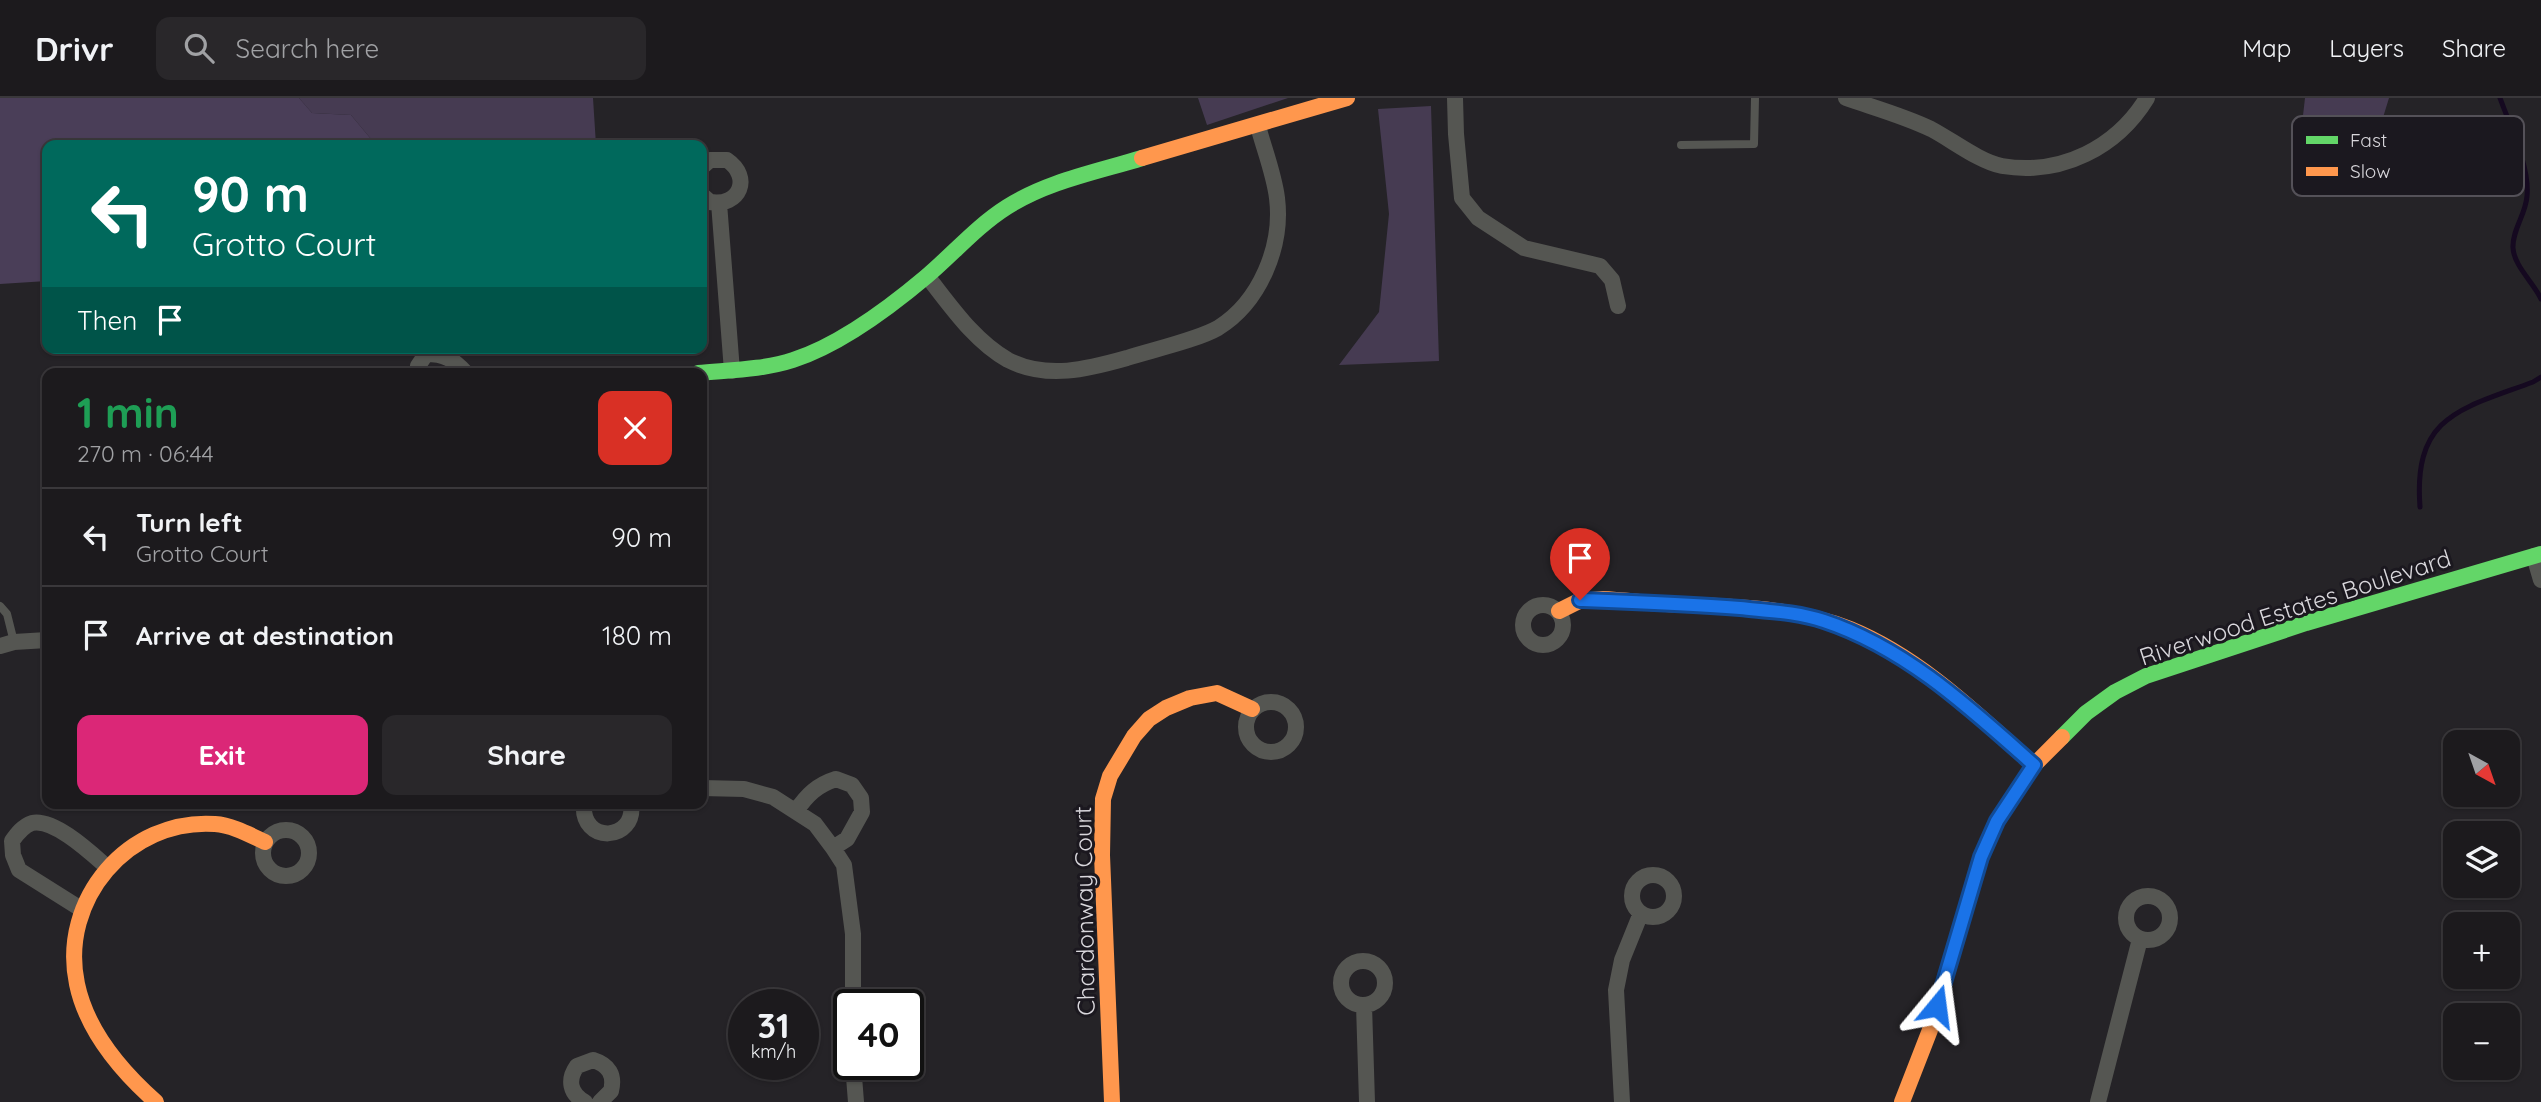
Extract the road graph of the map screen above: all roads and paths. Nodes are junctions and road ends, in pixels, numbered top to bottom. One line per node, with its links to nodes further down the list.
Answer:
1 (1346, 98): 6 (street)
2 (1455, 98): 12 (street)
3 (1755, 98): 7 (lane)
4 (1846, 98): 5 (street)
5 (2147, 98)
6 (1258, 126): 11 (street); 11 (street)
7 (1681, 145)
8 (707, 163): 10 (street)
9 (707, 199): 10 (street)
10 (719, 203): 15 (street)
11 (927, 276): 15 (street)
12 (1618, 306)
13 (441, 354): 14 (street)
14 (461, 368)
15 (732, 371): 16 (street)
16 (707, 372)
17 (2537, 555): 18 (street); 24 (street, Riverwood Estates Boulevard)
18 (2541, 580)
19 (0, 606): 22 (lane)
20 (1559, 611): 24 (street)
21 (42, 640): 22 (street)
22 (7, 644)
23 (1252, 709): 42 (street, Chardonway Court)
24 (2034, 765): 45 (street, Riverwood Estates Boulevard)
25 (707, 788): 28 (street)
26 (583, 809): 27 (street)
27 (634, 809)
28 (796, 811): 30 (street); 30 (street)
29 (265, 842): 31 (street)
30 (833, 848): 35 (street)
31 (107, 867): 32 (street); 32 (street)
32 (81, 909): 38 (street)
33 (1641, 914): 44 (street)
34 (2140, 939): 46 (street)
35 (853, 989)
36 (1364, 1005): 43 (street)
37 (854, 1080): 41 (street)
38 (156, 1102)
39 (585, 1102): 40 (street)
40 (600, 1102)
41 (856, 1102)
42 (1112, 1102)
43 (1367, 1102)
44 (1622, 1102)
45 (1902, 1102)
46 (2098, 1102)

